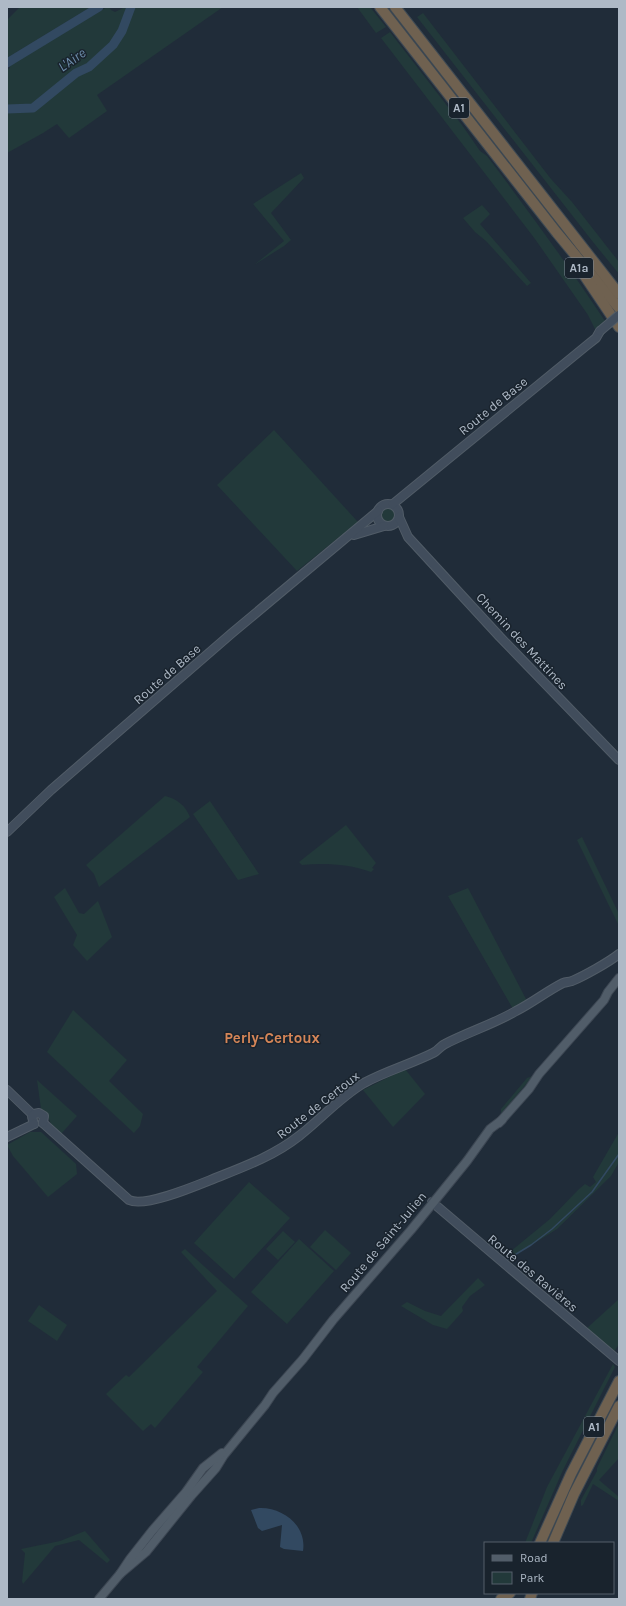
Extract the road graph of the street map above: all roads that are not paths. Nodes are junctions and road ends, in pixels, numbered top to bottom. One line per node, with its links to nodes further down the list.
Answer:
1 (380, 7): 3 (highway, A1)
2 (395, 7): 4 (highway, A1)
3 (556, 233): 5 (highway, A1); 8 (highway, A1a)
4 (619, 294)
5 (619, 308)
6 (619, 315): 9 (street, Route de Base, bridge)
7 (619, 322): 9 (street, Route de Base)
8 (619, 327)
9 (599, 334): 10 (street, Route de Base)
10 (405, 494): 11 (street, Route de Base); 13 (street)
11 (393, 504): 12 (street); 13 (street)
12 (378, 511): 14 (street); 16 (street, Route de Base)
13 (400, 515): 14 (street); 15 (street, Chemin des Mattines)
14 (387, 526): 15 (street, Chemin des Mattines); 16 (street, Route de Base)
15 (408, 537): 17 (street, Chemin des Mattines)
16 (346, 538): 18 (street, Route de Base)
17 (619, 760)
18 (7, 832)
19 (618, 956): 25 (street, Route de Certoux)
20 (619, 978): 22 (main road, Route de Saint-Julien)
21 (619, 987): 22 (main road, Route de Saint-Julien)
22 (604, 1000): 28 (main road, Route de Saint-Julien)
23 (7, 1090): 24 (street)
24 (33, 1115): 25 (street); 26 (street)
25 (43, 1123): 26 (street)
26 (34, 1124): 27 (street)
27 (7, 1137)
28 (432, 1202): 29 (street, Route des Ravières); 32 (main road, Route de Saint-Julien)
29 (619, 1361)
30 (619, 1382): 34 (highway, A1)
31 (619, 1406): 35 (highway, A1)
32 (188, 1494): 33 (main road, Route de Saint-Julien); 33 (main road, Route de Saint-Julien)
33 (161, 1529): 36 (main road); 36 (main road, Route de Saint-Julien)
34 (540, 1542)
35 (553, 1542)
36 (136, 1556): 37 (main road)
37 (99, 1599)

